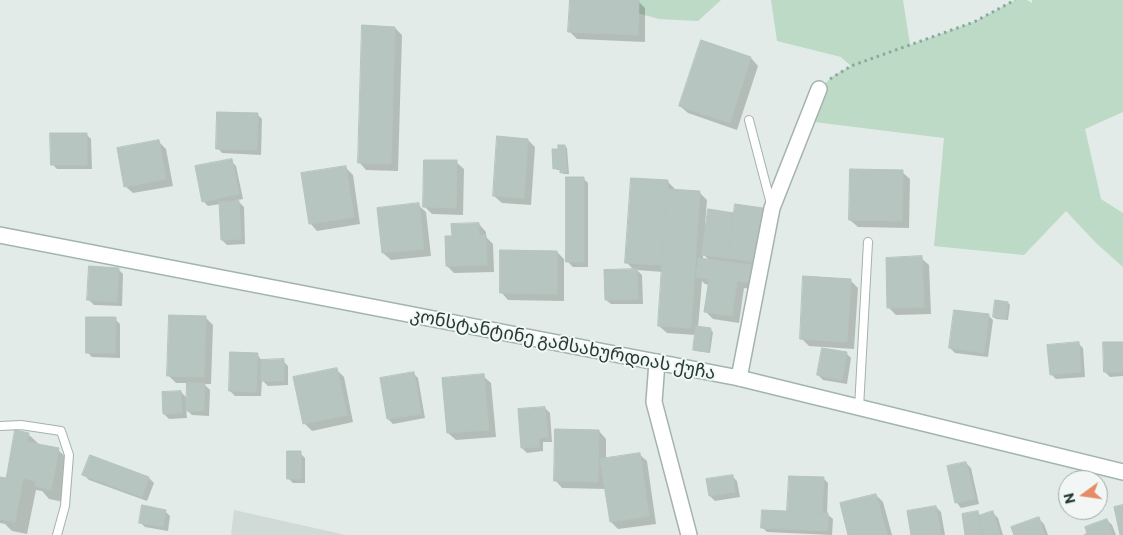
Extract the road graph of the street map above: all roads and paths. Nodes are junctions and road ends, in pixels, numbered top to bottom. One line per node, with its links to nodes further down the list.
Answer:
1 (1015, 0): 2 (path)
2 (820, 88): 4 (street)
3 (749, 120): 4 (lane)
4 (772, 208): 8 (street)
5 (0, 235): 7 (street, კონსტანტინე გამსახურდიას ქუჩა)
6 (868, 242): 9 (lane)
7 (657, 362): 8 (street, კონსტანტინე გამსახურდიას ქუჩა); 13 (street)
8 (739, 378): 9 (street, კონსტანტინე გამსახურდიას ქუჩა)
9 (859, 408): 11 (street, კონსტანტინე გამსახურდიას ქუჩა)
10 (0, 426): 12 (lane)
11 (1123, 472)
12 (58, 535)
13 (689, 535)

